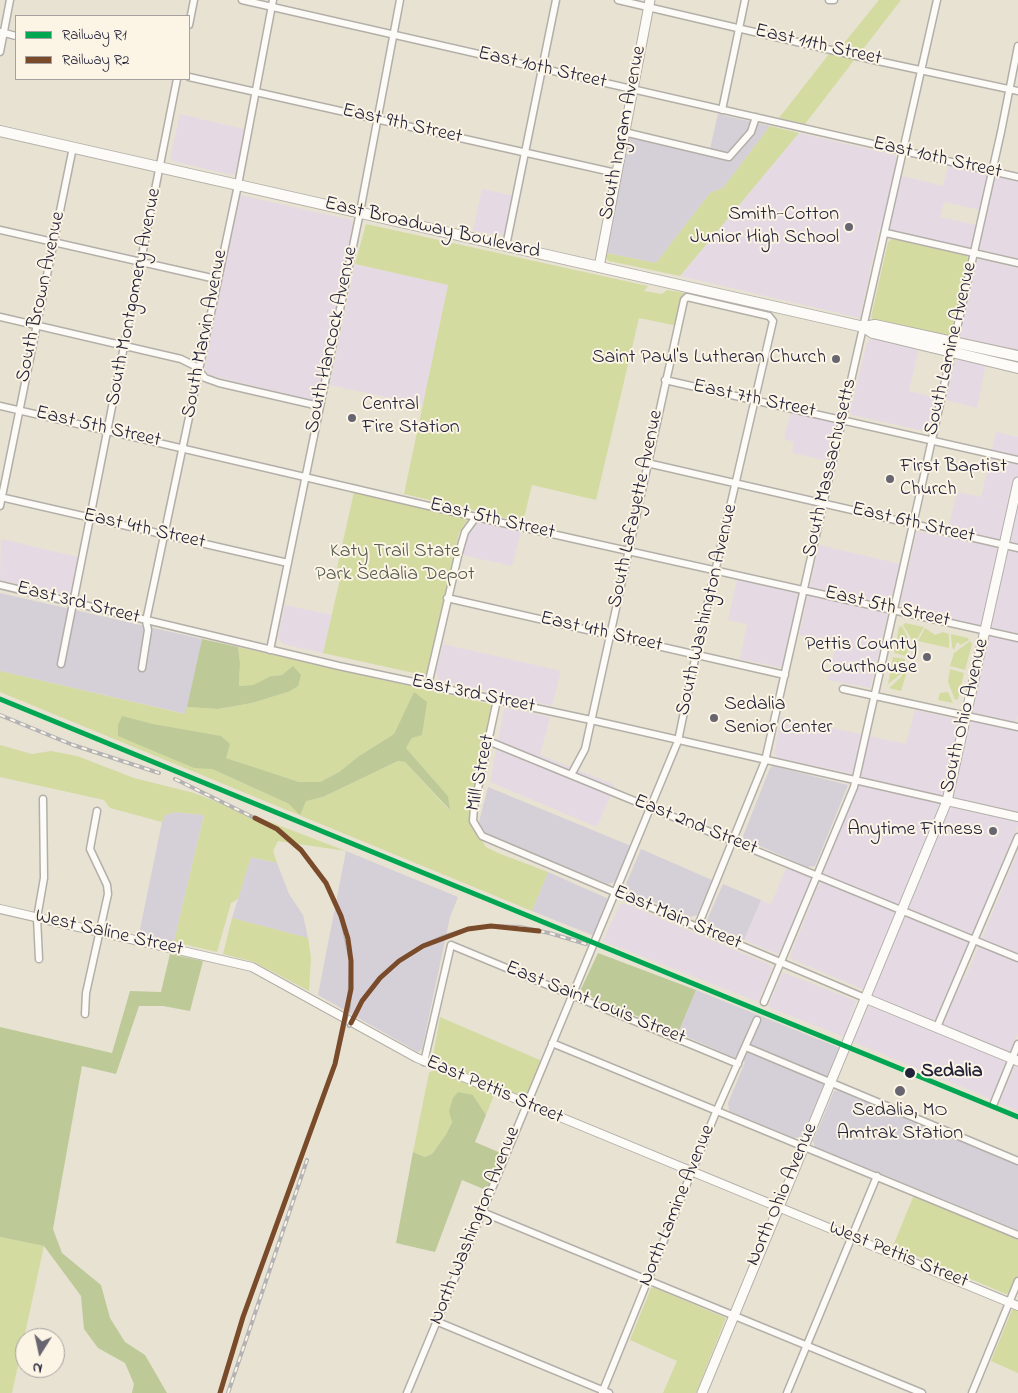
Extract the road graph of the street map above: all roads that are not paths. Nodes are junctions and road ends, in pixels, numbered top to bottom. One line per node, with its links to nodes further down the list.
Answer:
1 (10, 0): 15 (street)
2 (194, 0): 13 (street)
3 (242, 0): 11 (street, East 10th Street)
4 (400, 0): 16 (street, South Hancock Avenue)
5 (556, 0): 20 (street)
6 (618, 0): 12 (street, East 11th Street)
7 (745, 0): 14 (street)
8 (829, 0): 9 (street)
9 (834, 0)
10 (937, 0): 21 (street, South Massachusetts)
11 (272, 3): 16 (street, East 10th Street); 27 (street, South Marvin Avenue)
12 (649, 3): 14 (street, East 11th Street); 24 (main road, South Ingram Avenue)
13 (190, 20)
14 (739, 27): 21 (street, East 11th Street); 28 (street)
15 (2, 32): 17 (street); 19 (street)
16 (394, 34): 20 (street, East 10th Street); 30 (street, South Hancock Avenue)
17 (15, 36)
18 (1018, 46): 25 (street, South Lamine Avenue)
19 (0, 52)
20 (541, 68): 24 (street, East 10th Street); 35 (street)
21 (922, 70): 25 (street, East 11th Street); 34 (street, South Massachusetts)
22 (190, 77): 27 (street, East 9th Street)
23 (177, 80): 36 (street, South Montgomery Avenue)
24 (632, 89): 28 (street, East 10th Street); 32 (main road, South Ingram Avenue)
25 (1010, 89): 26 (street, East 11th Street); 37 (street, South Lamine Avenue)
26 (1018, 91)
27 (256, 92): 30 (street, East 9th Street); 40 (street, South Marvin Avenue)
28 (722, 110): 29 (street, East 10th Street)
29 (756, 118): 32 (street); 34 (street, East 10th Street)
30 (378, 120): 35 (street, East 9th Street); 41 (street, South Hancock Avenue)
31 (0, 131): 33 (highway, East Broadway Boulevard)
32 (624, 132): 38 (main road, South Ingram Avenue)
33 (73, 147): 36 (highway, East Broadway Boulevard); 44 (street, South Brown Avenue)
34 (904, 151): 37 (street, East 10th Street); 43 (street, South Massachusetts)
35 (524, 152): 38 (street, East 9th Street); 45 (street)
36 (162, 168): 40 (highway, East Broadway Boulevard); 47 (street, South Montgomery Avenue)
37 (992, 171): 39 (street, East 10th Street); 46 (street, South Lamine Avenue)
38 (616, 173): 49 (main road, South Ingram Avenue)
39 (1018, 177)
40 (238, 185): 41 (highway, East Broadway Boulevard); 50 (street, South Marvin Avenue)
41 (360, 212): 45 (highway, East Broadway Boulevard); 63 (street, South Hancock Avenue)
42 (0, 230): 44 (street)
43 (886, 233): 46 (street); 54 (street, South Massachusetts)
44 (54, 242): 47 (street); 53 (street, South Brown Avenue)
45 (506, 246): 49 (highway, East Broadway Boulevard)
46 (973, 254): 48 (street); 56 (street, South Lamine Avenue)
47 (142, 262): 50 (street); 55 (street, South Montgomery Avenue)
48 (1018, 263)
49 (598, 267): 54 (highway, East Broadway Boulevard)
50 (216, 278): 59 (street, South Marvin Avenue)
51 (0, 317): 53 (street)
52 (772, 317): 60 (street, South Lafayette Avenue); 61 (street, South Washington Avenue)
53 (36, 326): 55 (street); 64 (street, South Brown Avenue)
54 (864, 327): 56 (highway, East Broadway Boulevard); 65 (street, South Massachusetts)
55 (125, 346): 59 (street); 66 (street, South Montgomery Avenue)
56 (952, 347): 57 (highway, East Broadway Boulevard); 58 (highway, East Broadway Boulevard); 67 (street, South Lamine Avenue)
57 (1018, 356)
58 (1018, 368)
59 (198, 372): 63 (street); 68 (street, South Marvin Avenue)
60 (665, 380): 61 (street, East 7th Street); 70 (street, South Lafayette Avenue)
61 (755, 400): 65 (street, East 7th Street); 73 (street, South Washington Avenue)
62 (0, 406): 64 (street, East 5th Street)
63 (319, 406): 71 (street, South Hancock Avenue)
64 (19, 410): 66 (street, East 5th Street); 74 (street, South Brown Avenue)
65 (843, 419): 67 (street, East 7th Street); 75 (street, South Massachusetts)
66 (108, 430): 68 (street, East 5th Street); 78 (street, South Montgomery Avenue)
67 (932, 440): 69 (street, East 7th Street); 79 (street, South Lamine Avenue)
68 (183, 448): 71 (street, East 5th Street); 80 (street, South Marvin Avenue)
69 (1018, 460)
70 (647, 463): 73 (street, East 6th Street); 83 (street, South Lafayette Avenue)
71 (305, 477): 77 (street, East 5th Street); 84 (street, South Hancock Avenue)
72 (1018, 482): 81 (main road, South Ohio Avenue)
73 (736, 484): 75 (street, East 6th Street); 85 (street, South Washington Avenue)
74 (1, 498): 76 (street, South Brown Avenue); 78 (street, East 4th Street)
75 (824, 503): 79 (street, East 6th Street); 87 (street, South Massachusetts)
76 (0, 506)
77 (476, 516): 83 (street, East 5th Street); 88 (street)
78 (91, 518): 80 (street, East 4th Street); 89 (street, South Montgomery Avenue)
79 (913, 524): 81 (street, East 6th Street); 90 (street, South Lamine Avenue)
80 (165, 535): 84 (street, East 4th Street); 91 (street, South Marvin Avenue)
81 (1004, 545): 82 (street, East 6th Street); 92 (main road, South Ohio Avenue)
82 (1018, 548)
83 (629, 550): 85 (street, East 5th Street); 93 (street, South Lafayette Avenue)
84 (288, 563): 95 (street, South Hancock Avenue)
85 (716, 570): 87 (street, East 5th Street); 96 (street, South Washington Avenue)
86 (0, 585): 89 (street, East 3rd Street)
87 (804, 589): 90 (street, East 5th Street); 99 (street, South Massachusetts)
88 (447, 598): 93 (street, East 4th Street); 100 (street)
89 (74, 604): 91 (street, East 3rd Street); 97 (street, South Montgomery Avenue)
90 (893, 608): 92 (street, East 5th Street); 102 (street, South Lamine Avenue)
91 (146, 621): 95 (street, East 3rd Street); 98 (street, South Marvin Avenue)
92 (985, 630): 94 (street, East 5th Street); 104 (main road, South Ohio Avenue)
93 (610, 634): 96 (street, East 4th Street); 105 (street, South Lafayette Avenue)
94 (1018, 638)
95 (270, 650): 100 (street, East 3rd Street)
96 (696, 654): 99 (street, East 4th Street); 107 (street, South Washington Avenue)
97 (61, 664)
98 (142, 668)
99 (784, 676): 109 (street, South Massachusetts)
100 (428, 685): 103 (street, East 3rd Street)
101 (843, 689): 102 (street)
102 (875, 696): 104 (street); 111 (street, South Lamine Avenue)
103 (497, 700): 105 (street, East 3rd Street); 108 (street, Mill Street)
104 (966, 716): 106 (street); 113 (main road, South Ohio Avenue)
105 (591, 720): 107 (street, East 3rd Street); 110 (street, South Lafayette Avenue)
106 (1018, 727)
107 (678, 740): 109 (street, East 3rd Street); 114 (street, South Washington Avenue)
108 (488, 741): 110 (street, East 2nd Street); 118 (street, Mill Street)
109 (765, 761): 111 (street, East 3rd Street); 119 (street, South Massachusetts)
110 (571, 775): 114 (street, East 2nd Street)
111 (856, 779): 113 (street, East 3rd Street); 120 (street, South Lamine Avenue)
112 (43, 799): 124 (street)
113 (947, 800): 116 (street); 123 (main road, South Ohio Avenue)
114 (649, 808): 119 (street, East 2nd Street); 121 (street, South Washington Avenue)
115 (97, 811): 126 (street)
116 (1018, 817)
117 (1018, 838): 127 (street)
118 (488, 841): 121 (street, East Main Street)
119 (733, 843): 120 (street, East 2nd Street); 125 (street, South Massachusetts)
120 (817, 875): 123 (street, East 2nd Street); 131 (street, South Lamine Avenue)
121 (614, 896): 125 (street, East Main Street); 132 (street, North Washington Avenue)
122 (0, 909): 124 (street, West Saline Street)
123 (902, 910): 127 (street, East 2nd Street); 133 (main road, South Ohio Avenue)
124 (36, 918): 126 (street, West Saline Street); 129 (street)
125 (697, 928): 131 (street, East Main Street)
126 (100, 932): 130 (street, West Saline Street); 135 (street)
127 (974, 941): 128 (street, East 2nd Street); 137 (street)
128 (1018, 958)
129 (39, 959)
130 (217, 959): 142 (street, East Pettis Street)
131 (780, 963): 133 (street, East Main Street); 134 (street)
132 (572, 995): 138 (street, North Washington Avenue); 142 (street, East Saint Louis Street); 143 (street, East Saint Louis Street)
133 (865, 998): 137 (main road); 144 (main road, North Ohio Avenue)
134 (764, 1002)
135 (86, 1014)
136 (757, 1020): 140 (street, North Lamine Avenue)
137 (937, 1027): 141 (main road)
138 (552, 1043): 146 (street, North Washington Avenue); 147 (street)
139 (1018, 1044): 141 (street)
140 (746, 1047): 143 (street, North Lamine Avenue); 144 (street)
141 (1015, 1060): 145 (street)
142 (424, 1062): 146 (street, East Pettis Street)
143 (738, 1064): 147 (street, North Lamine Avenue)
144 (830, 1082): 148 (main road, North Ohio Avenue); 149 (street)
145 (994, 1102)
146 (526, 1104): 150 (street, East Pettis Street); 153 (street, North Washington Avenue)
147 (716, 1112): 148 (street); 150 (street, North Lamine Avenue)
148 (804, 1146): 151 (street); 152 (main road, North Ohio Avenue)
149 (1018, 1161)
150 (693, 1172): 152 (street, East Pettis Street); 157 (street, North Lamine Avenue)
151 (877, 1176): 154 (street); 155 (street)
152 (779, 1207): 155 (street, West Pettis Street); 160 (main road, North Ohio Avenue)
153 (482, 1212): 157 (street); 161 (street, North Washington Avenue)
154 (1018, 1234)
155 (852, 1237): 158 (street, West Pettis Street); 162 (street)
156 (1018, 1281): 158 (street)
157 (648, 1282): 160 (street); 163 (street, North Lamine Avenue)
158 (1010, 1302): 159 (street, West Pettis Street); 168 (street)
159 (1018, 1306)
160 (732, 1317): 162 (street); 165 (main road, North Ohio Avenue)
161 (438, 1322): 163 (street); 164 (street, North Washington Avenue)
162 (806, 1346): 166 (street); 167 (street)
163 (605, 1392)
164 (407, 1393)
165 (702, 1393)
166 (787, 1393)
167 (922, 1393)
168 (972, 1393)

